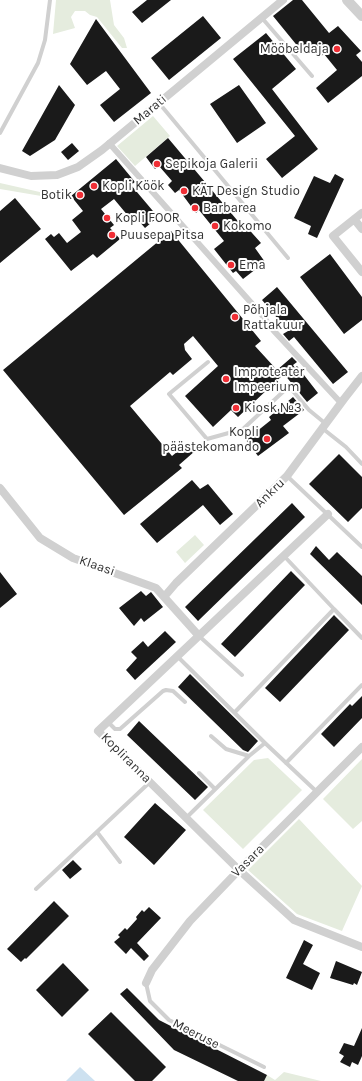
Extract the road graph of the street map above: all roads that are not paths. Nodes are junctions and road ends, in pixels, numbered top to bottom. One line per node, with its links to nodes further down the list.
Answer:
1 (50, 0): 8 (lane)
2 (283, 0): 5 (street, Marati)
3 (347, 0): 4 (street)
4 (362, 16)
5 (262, 17): 6 (lane); 7 (street, Marati)
6 (312, 76)
7 (159, 103): 9 (street, Marati); 14 (lane)
8 (0, 133)
9 (109, 144): 10 (street, Marati); 18 (street)
10 (0, 168)
11 (362, 213): 12 (street)
12 (354, 220): 13 (street); 15 (street)
13 (362, 229)
14 (288, 258)
15 (362, 272)
16 (208, 362): 19 (lane)
17 (362, 376): 18 (street, Ankru)
18 (340, 403): 19 (street, Ankru)
19 (324, 426): 20 (lane); 21 (street, Ankru)
20 (362, 464)
21 (287, 476): 23 (lane); 26 (street, Ankru)
22 (0, 488): 26 (street, Klaasi)
23 (328, 514): 24 (lane); 25 (street, Kopliranna)
24 (362, 547)
25 (284, 556): 27 (lane); 28 (street, Kopliranna)
26 (164, 597): 28 (street, Klaasi)
27 (334, 609): 29 (lane); 34 (lane)
28 (199, 636): 30 (street, Kopliranna); 31 (lane)
29 (362, 638)
30 (177, 656): 34 (lane); 35 (street, Kopliranna)
31 (242, 675)
32 (362, 685): 40 (lane)
33 (185, 702): 35 (lane)
34 (235, 712): 37 (lane)
35 (108, 722): 42 (street, Kopliranna)
36 (211, 736): 39 (lane)
37 (265, 743): 39 (lane); 40 (lane)
38 (362, 747): 44 (street, Vasara)
39 (249, 756): 43 (lane)
40 (286, 763): 44 (lane)
41 (199, 773): 43 (lane)
42 (150, 782): 45 (street, Kopliranna); 46 (lane)
43 (215, 789): 45 (lane)
44 (317, 792): 48 (street, Vasara)
45 (186, 818): 48 (street, Kopliranna)
46 (97, 832): 47 (lane); 49 (lane)
47 (120, 862)
48 (239, 870): 50 (street, Kopliranna); 51 (street, Vasara)
49 (36, 889)
50 (362, 947)
51 (146, 984): 52 (lane, Meeruse)
52 (264, 1067)

